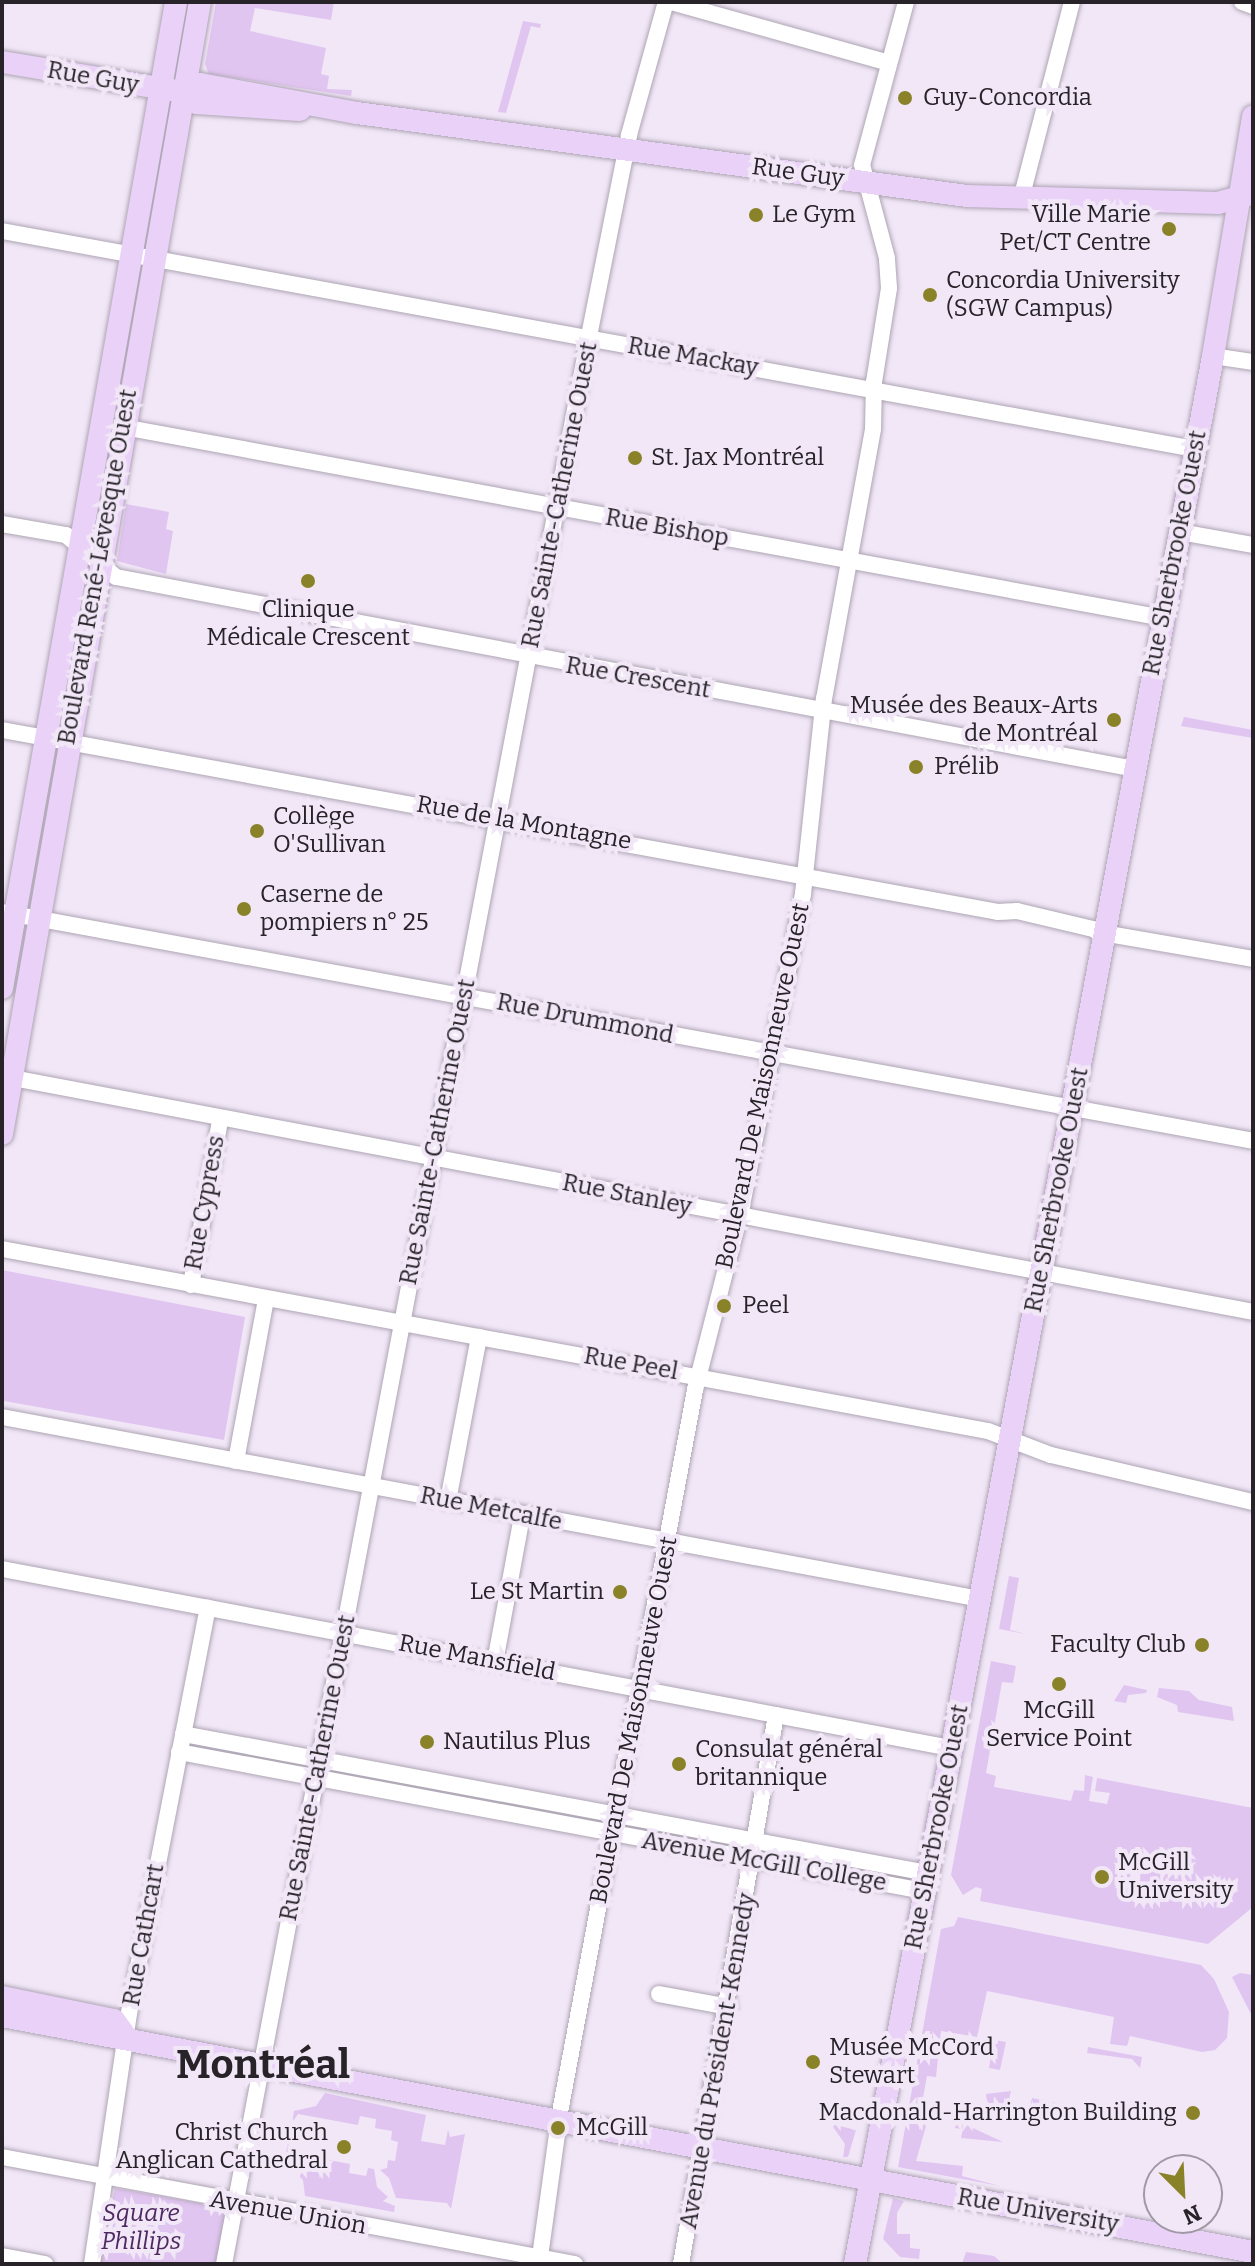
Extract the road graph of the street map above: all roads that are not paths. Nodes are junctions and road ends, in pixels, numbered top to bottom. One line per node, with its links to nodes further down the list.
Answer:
1 (176, 2): 10 (main road, Boulevard René-Lévesque Ouest)
2 (200, 2): 10 (main road, Boulevard René-Lévesque Ouest)
3 (668, 2): 9 (street); 12 (street, Rue Sainte-Catherine Ouest)
4 (906, 2): 9 (street, Boulevard De Maisonneuve Ouest)
5 (1072, 2): 15 (street)
6 (1242, 2): 7 (street)
7 (1253, 6)
8 (2, 62): 10 (main road, Rue Guy)
9 (889, 63): 13 (street, Boulevard De Maisonneuve Ouest)
10 (172, 91): 12 (main road, Rue Guy); 17 (main road, Boulevard René-Lévesque Ouest); 18 (main road, Boulevard René-Lévesque Ouest)
11 (1253, 116): 14 (main road, Rue Sherbrooke Ouest)
12 (626, 150): 13 (main road, Rue Guy); 19 (street, Rue Sainte-Catherine Ouest)
13 (865, 182): 15 (main road, Rue Guy); 22 (street, Boulevard De Maisonneuve Ouest)
14 (1247, 196): 15 (main road, Rue Guy); 20 (main road, Rue Sherbrooke Ouest)
15 (1021, 199)
16 (2, 231): 17 (street, Rue Mackay)
17 (131, 254): 18 (street, Rue Mackay); 28 (main road, Boulevard René-Lévesque Ouest)
18 (154, 258): 19 (street, Rue Mackay); 23 (main road, Boulevard René-Lévesque Ouest)
19 (590, 339): 22 (street, Rue Mackay); 25 (street, Rue Sainte-Catherine Ouest)
20 (1213, 356): 21 (street); 24 (main road, Rue Sherbrooke Ouest)
21 (1253, 362)
22 (873, 391): 24 (street, Rue Mackay); 30 (street, Boulevard De Maisonneuve Ouest)
23 (123, 427): 25 (street, Rue Bishop); 31 (main road, Boulevard René-Lévesque Ouest)
24 (1195, 449): 27 (main road, Rue Sherbrooke Ouest)
25 (556, 506): 30 (street, Rue Bishop); 33 (street, Rue Sainte-Catherine Ouest)
26 (2, 524): 28 (street)
27 (1180, 532): 29 (street); 32 (main road, Rue Sherbrooke Ouest)
28 (78, 545): 31 (street); 36 (main road, Boulevard René-Lévesque Ouest)
29 (1253, 545)
30 (847, 560): 32 (street, Rue Bishop); 34 (street, Boulevard De Maisonneuve Ouest)
31 (99, 565): 33 (street, Rue Crescent); 37 (main road, Boulevard René-Lévesque Ouest)
32 (1163, 618): 38 (main road, Rue Sherbrooke Ouest)
33 (529, 656): 34 (street, Rue Crescent); 39 (street, Rue Sainte-Catherine Ouest)
34 (823, 712): 38 (street, Rue Crescent); 40 (street, Boulevard De Maisonneuve Ouest)
35 (2, 730): 36 (street, Rue de la Montagne)
36 (44, 737): 37 (street, Rue de la Montagne); 41 (main road, Boulevard René-Lévesque Ouest)
37 (67, 741): 39 (street, Rue de la Montagne); 42 (main road, Boulevard René-Lévesque Ouest)
38 (1135, 769): 43 (main road, Rue Sherbrooke Ouest)
39 (499, 819): 40 (street, Rue de la Montagne); 46 (street, Rue Sainte-Catherine Ouest)
40 (806, 875): 43 (street, Rue de la Montagne); 47 (street, Boulevard De Maisonneuve Ouest)
41 (8, 913): 42 (street, Rue Drummond); 45 (main road, Boulevard René-Lévesque Ouest)
42 (37, 919): 46 (street, Rue Drummond); 48 (main road, Boulevard René-Lévesque Ouest)
43 (1106, 932): 44 (street, Rue de la Montagne); 50 (main road, Rue Sherbrooke Ouest)
44 (1253, 959)
45 (2, 988)
46 (464, 997): 47 (street, Rue Drummond); 54 (street, Rue Sainte-Catherine Ouest)
47 (772, 1054): 50 (street, Rue Drummond); 55 (street, Boulevard De Maisonneuve Ouest)
48 (7, 1077): 51 (street, Rue Stanley); 52 (main road, Boulevard René-Lévesque Ouest)
49 (966, 1084): 50 (street, Rue Drummond)
50 (1073, 1109): 53 (street, Rue Drummond); 57 (main road, Rue Sherbrooke Ouest)
51 (220, 1121): 54 (street, Rue Stanley); 58 (street, Rue Cypress)
52 (2, 1134)
53 (1253, 1141)
54 (432, 1159): 55 (street, Rue Stanley); 61 (street, Rue Sainte-Catherine Ouest)
55 (740, 1216): 57 (street, Rue Stanley); 63 (street, Boulevard De Maisonneuve Ouest)
56 (2, 1249): 58 (street, Rue Peel)
57 (1041, 1272): 60 (street, Rue Stanley); 65 (main road, Rue Sherbrooke Ouest)
58 (191, 1285): 59 (street, Rue Peel)
59 (266, 1299): 61 (street, Rue Peel); 66 (street)
60 (1253, 1312)
61 (401, 1322): 62 (street, Rue Peel); 67 (street, Rue Sainte-Catherine Ouest)
62 (479, 1337): 63 (street, Rue Peel); 68 (street)
63 (698, 1376): 65 (street, Rue Peel); 71 (street, Boulevard De Maisonneuve Ouest)
64 (2, 1417): 66 (street, Rue Metcalfe)
65 (1009, 1440): 69 (street, Rue Peel); 73 (main road, Rue Sherbrooke Ouest)
66 (236, 1461): 67 (street, Rue Metcalfe)
67 (370, 1486): 68 (street, Rue Metcalfe); 75 (street, Rue Sainte-Catherine Ouest)
68 (448, 1501): 70 (street, Rue Metcalfe)
69 (1253, 1502)
70 (522, 1516): 71 (street, Rue Metcalfe); 76 (street)
71 (668, 1543): 73 (street, Rue Metcalfe); 77 (street, Boulevard De Maisonneuve Ouest)
72 (2, 1569): 74 (street, Rue Mansfield)
73 (980, 1599): 80 (main road, Rue Sherbrooke Ouest)
74 (208, 1608): 75 (street, Rue Mansfield); 79 (street, Rue Cathcart)
75 (344, 1633): 76 (street, Rue Mansfield); 82 (street, Rue Sainte-Catherine Ouest)
76 (495, 1662): 77 (street, Rue Mansfield)
77 (640, 1690): 78 (street, Rue Mansfield); 84 (street, Boulevard De Maisonneuve Ouest)
78 (776, 1715): 80 (street, Rue Mansfield); 86 (street, Avenue du Président-Kennedy)
79 (183, 1734): 81 (street, Rue Cathcart); 82 (street, Avenue McGill College)
80 (951, 1748): 88 (main road, Rue Sherbrooke Ouest)
81 (179, 1752): 83 (street, Avenue McGill College); 93 (street, Rue Cathcart)
82 (318, 1757): 83 (street, Rue Sainte-Catherine Ouest); 84 (street, Avenue McGill College)
83 (314, 1777): 85 (street, Avenue McGill College); 94 (street, Rue Sainte-Catherine Ouest)
84 (617, 1813): 85 (street, Boulevard De Maisonneuve Ouest); 86 (street, Avenue McGill College)
85 (613, 1834): 87 (street, Avenue McGill College); 95 (street, Boulevard De Maisonneuve Ouest)
86 (756, 1840): 87 (street, Avenue du Président-Kennedy); 88 (street, Avenue McGill College)
87 (754, 1859): 88 (street, Avenue McGill College); 91 (street, Avenue du Président-Kennedy)
88 (926, 1882): 99 (main road, Rue Sherbrooke Ouest)
89 (659, 1994): 91 (street)
90 (2, 1997): 93 (main road)
91 (729, 2007): 96 (street, Avenue du Président-Kennedy)
92 (2, 2016): 93 (main road, Rue University)
93 (127, 2038): 94 (main road, Rue University); 98 (street, Rue Cathcart)
94 (260, 2064): 95 (main road, Rue University); 100 (street, Rue Sainte-Catherine Ouest)
95 (559, 2118): 96 (main road, Rue University); 103 (street, Boulevard De Maisonneuve Ouest)
96 (701, 2149): 99 (main road, Rue University); 108 (street, Avenue du Président-Kennedy)
97 (2, 2157): 98 (street, Avenue Union)
98 (106, 2177): 100 (street, Avenue Union); 105 (street, Rue Cathcart)
99 (870, 2180): 101 (main road, Rue University); 109 (main road, Rue Sherbrooke Ouest)
100 (235, 2204): 103 (street, Avenue Union); 106 (street, Rue Sainte-Catherine Ouest)
101 (1253, 2252)
102 (2, 2256): 104 (street)
103 (539, 2261): 107 (street, Avenue Union)
104 (45, 2264)
105 (92, 2264)
106 (224, 2264)
107 (575, 2264)
108 (681, 2264)
109 (855, 2264)

